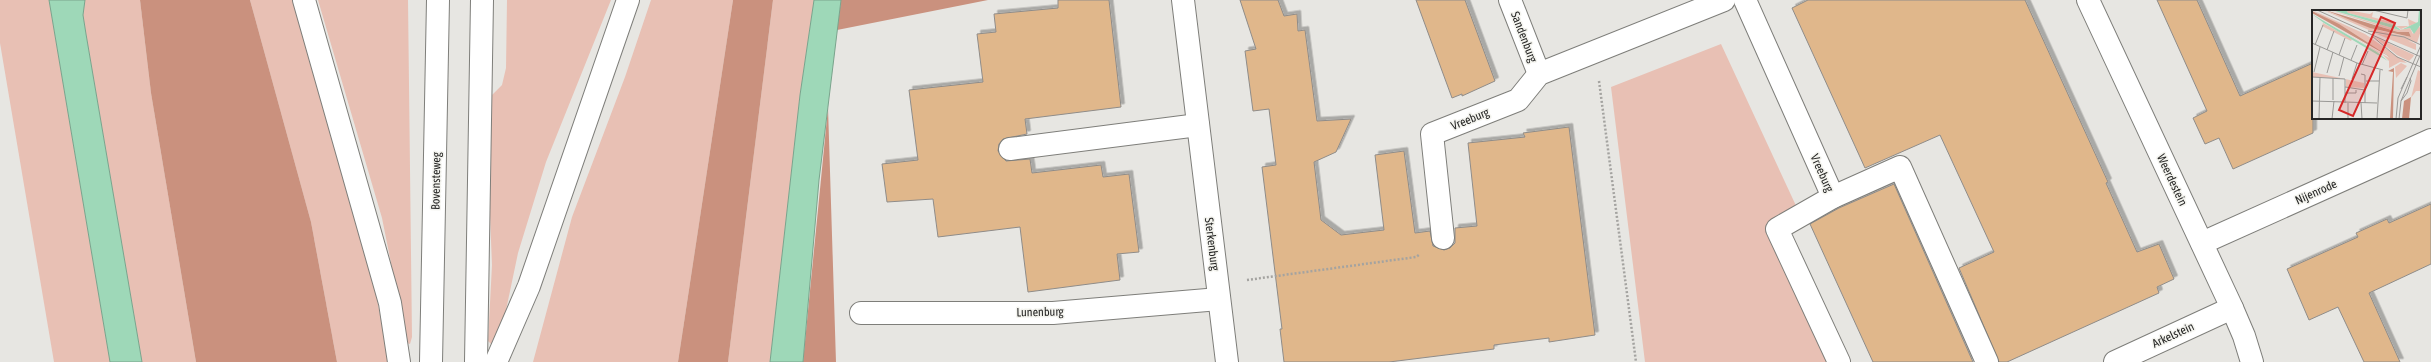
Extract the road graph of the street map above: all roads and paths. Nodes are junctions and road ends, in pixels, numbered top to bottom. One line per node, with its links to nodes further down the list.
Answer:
1 (304, 0): 21 (street)
2 (438, 0): 22 (street, Bovensteweg)
3 (482, 0): 23 (street)
4 (628, 0): 24 (street)
5 (1183, 0): 12 (street, Sterkenburg)
6 (1510, 0): 11 (street, Sandenburg)
7 (1724, 0): 10 (street, Vreeburg)
8 (1745, 0): 15 (street, Vreeburg)
9 (2088, 0): 17 (street, Weerdestein)
10 (1595, 52): 11 (street, Vreeburg); 26 (path)
11 (1539, 74): 16 (street, Vreeburg)
12 (1198, 125): 14 (street); 18 (street, Sterkenburg)
13 (2431, 140): 17 (street, Nijenrode)
14 (1010, 149)
15 (1833, 197): 27 (street, Vreeburg); 28 (street)
16 (1443, 238): 18 (path)
17 (2202, 243): 19 (street, Weerdestein)
18 (1219, 299): 20 (street, Lunenburg); 25 (street, Sterkenburg)
19 (2232, 308): 29 (street, Arkelstein); 30 (street, Weerdestein)
20 (860, 313)
21 (399, 362)
22 (431, 362)
23 (476, 362)
24 (496, 362)
25 (1227, 362)
26 (1636, 362)
27 (1839, 362)
28 (1987, 362)
29 (2115, 362)
30 (2252, 362)

